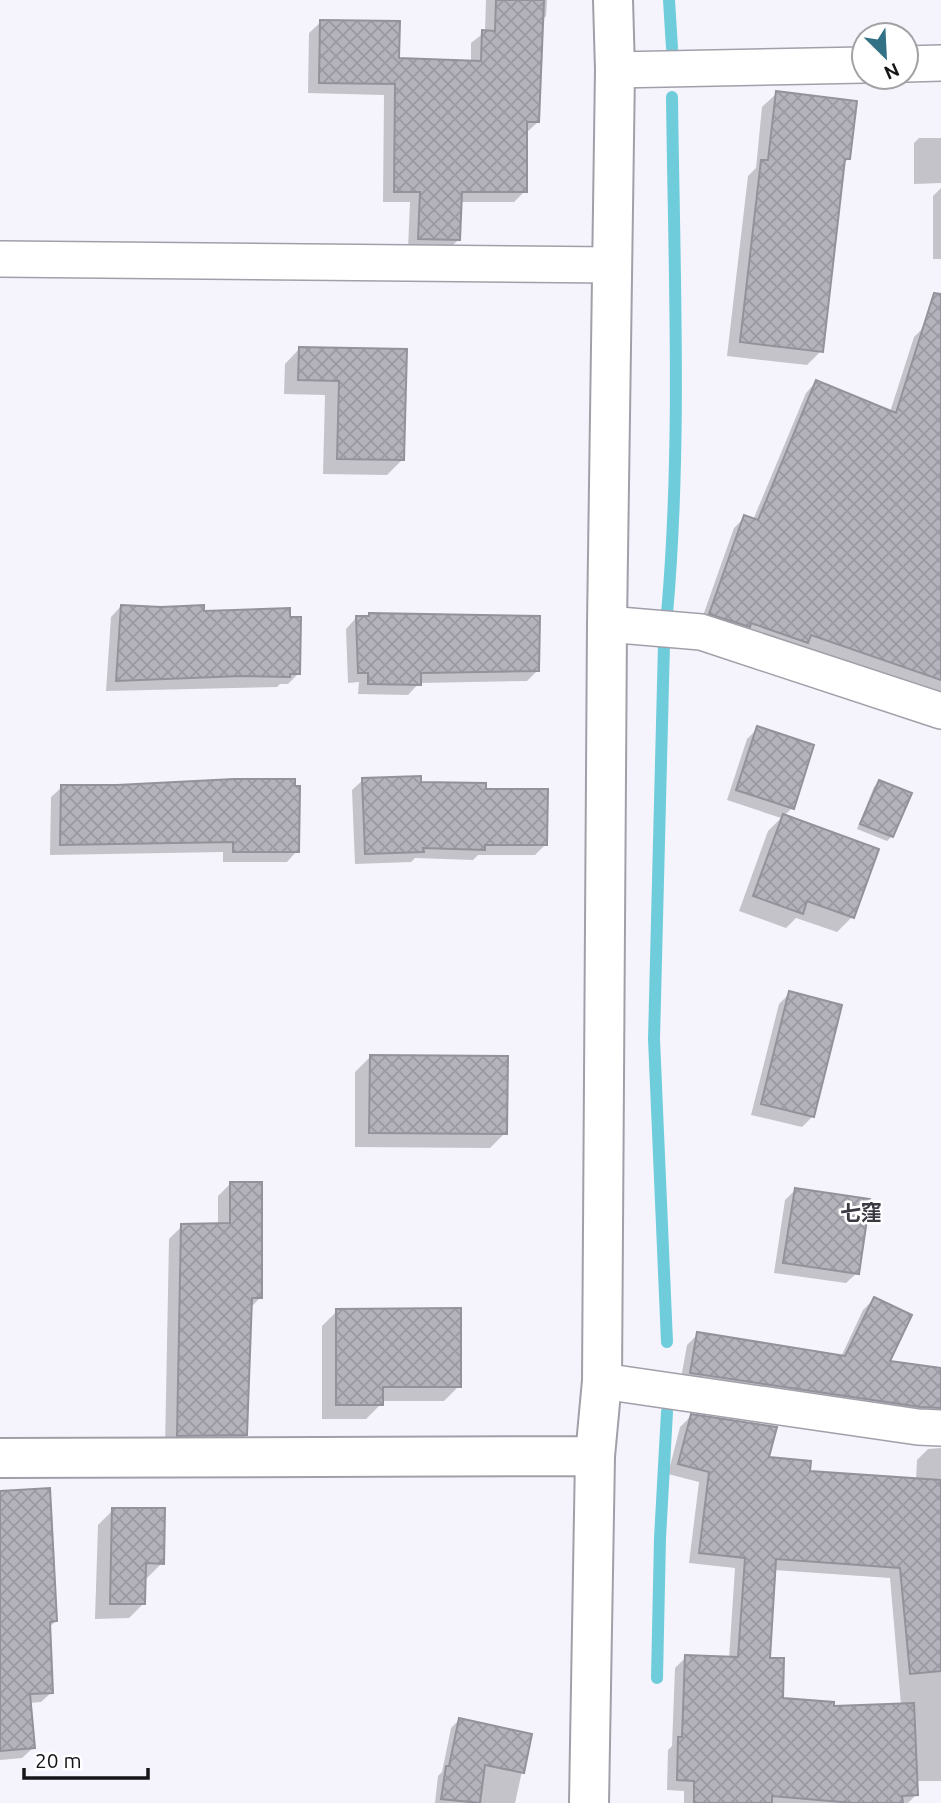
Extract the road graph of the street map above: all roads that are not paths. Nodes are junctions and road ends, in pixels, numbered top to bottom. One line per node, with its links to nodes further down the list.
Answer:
1 (613, 0): 5 (street)
2 (941, 63): 3 (street)
3 (920, 64)
4 (850, 65): 5 (street)
5 (615, 70): 7 (street)
6 (0, 259): 7 (street)
7 (613, 265): 8 (street)
8 (607, 624): 9 (street); 10 (street)
9 (941, 711)
10 (602, 1381): 11 (street); 12 (street)
11 (941, 1429)
12 (595, 1456): 13 (street); 14 (street)
13 (0, 1458)
14 (589, 1803)

